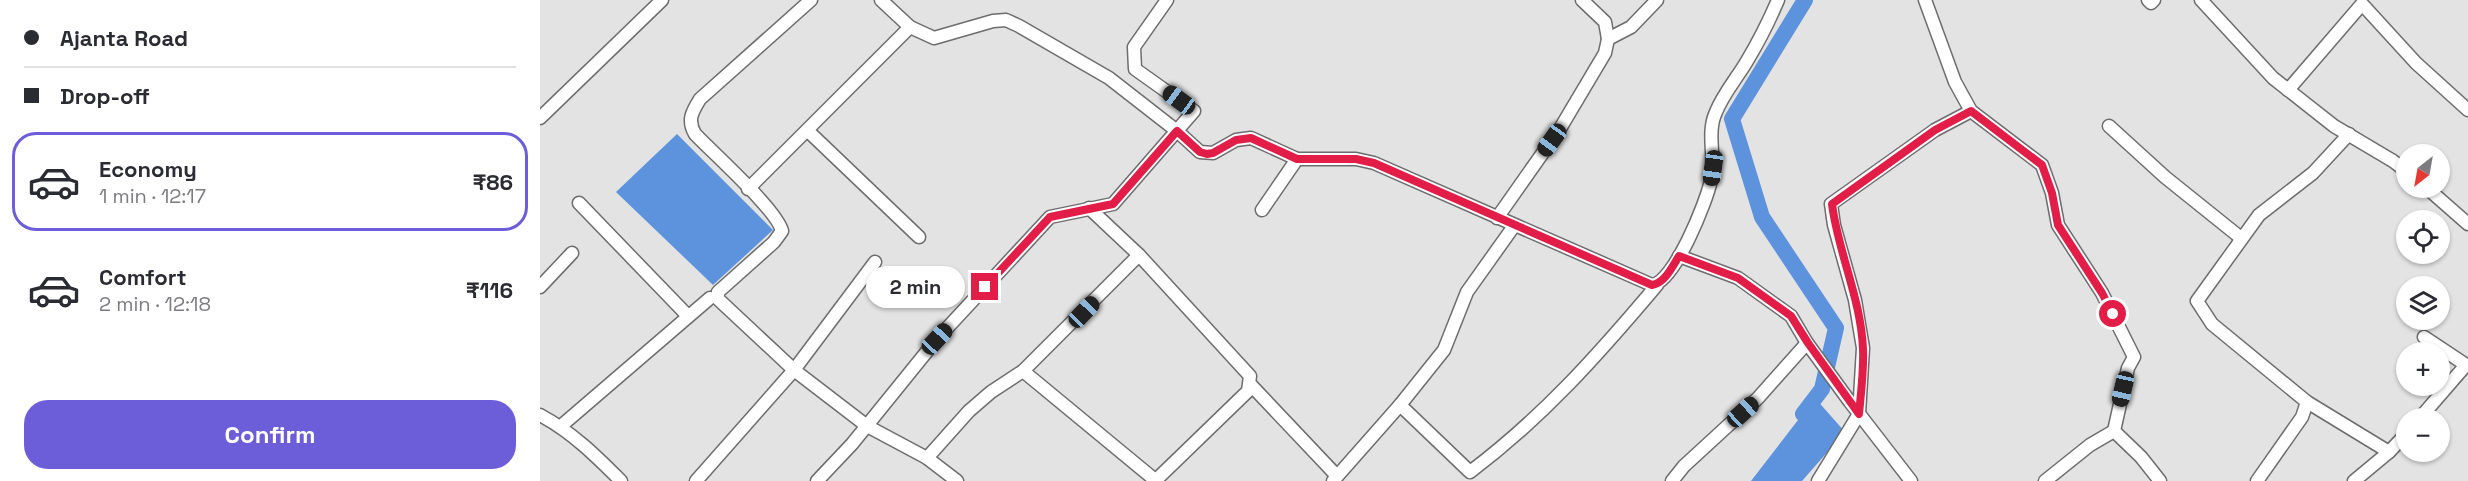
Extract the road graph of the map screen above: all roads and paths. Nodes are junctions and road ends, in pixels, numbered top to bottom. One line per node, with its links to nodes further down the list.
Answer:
1 (662, 0): 18 (street)
2 (811, 0): 25 (street)
3 (881, 0): 13 (street)
4 (1167, 0): 21 (street)
5 (1582, 0): 14 (street)
6 (1657, 0): 14 (street)
7 (1778, 0): 37 (street)
8 (1925, 0): 17 (street)
9 (2148, 0): 10 (street)
10 (2154, 0)
11 (2201, 0): 15 (street)
12 (2361, 2): 15 (street); 16 (street)
13 (910, 27): 20 (street); 21 (street)
14 (1608, 39): 30 (street)
15 (2288, 90): 22 (street)
16 (2468, 110)
17 (1971, 111): 51 (street); 55 (street)
18 (540, 118)
19 (2109, 126): 34 (street)
20 (808, 131): 25 (street); 33 (street)
21 (1177, 131): 23 (street); 28 (street)
22 (2349, 134): 24 (street); 34 (street)
23 (1297, 159): 29 (street); 30 (street)
24 (2396, 165)
25 (748, 189): 45 (street)
26 (2438, 198): 31 (street)
27 (579, 202): 42 (street)
28 (1089, 208): 36 (street); 54 (street)
29 (1262, 210)
30 (1497, 218): 32 (street)
31 (2468, 224)
32 (1514, 226): 39 (street); 49 (street)
33 (919, 237)
34 (2241, 238): 48 (street)
35 (572, 253): 40 (street)
36 (1139, 255): 46 (street); 47 (street)
37 (1679, 256): 39 (street); 44 (street)
38 (875, 262): 45 (street)
39 (1657, 285): 49 (street)
40 (540, 287)
41 (710, 298): 42 (street)
42 (688, 316): 53 (street)
43 (2424, 337): 50 (street)
44 (1808, 343): 51 (street); 65 (street)
45 (794, 370): 54 (street); 61 (street)
46 (1023, 371): 58 (street); 64 (street)
47 (1250, 384): 59 (street); 64 (street)
48 (2307, 402): 57 (street); 70 (street)
49 (1400, 405): 59 (street)
50 (2429, 408)
51 (1859, 414): 66 (street); 67 (street)
52 (540, 415): 53 (street)
53 (561, 426): 60 (street)
54 (867, 426): 58 (street); 62 (street)
55 (2114, 430): 68 (street); 69 (street)
56 (2396, 445): 57 (street)
57 (2389, 452): 71 (street)
58 (927, 458): 63 (street)
59 (1335, 479)
60 (621, 481)
61 (696, 481)
62 (817, 481)
63 (957, 481)
64 (1155, 481)
65 (1672, 481)
66 (1818, 481)
67 (1911, 481)
68 (2044, 481)
69 (2159, 481)
70 (2257, 481)
71 (2354, 481)

